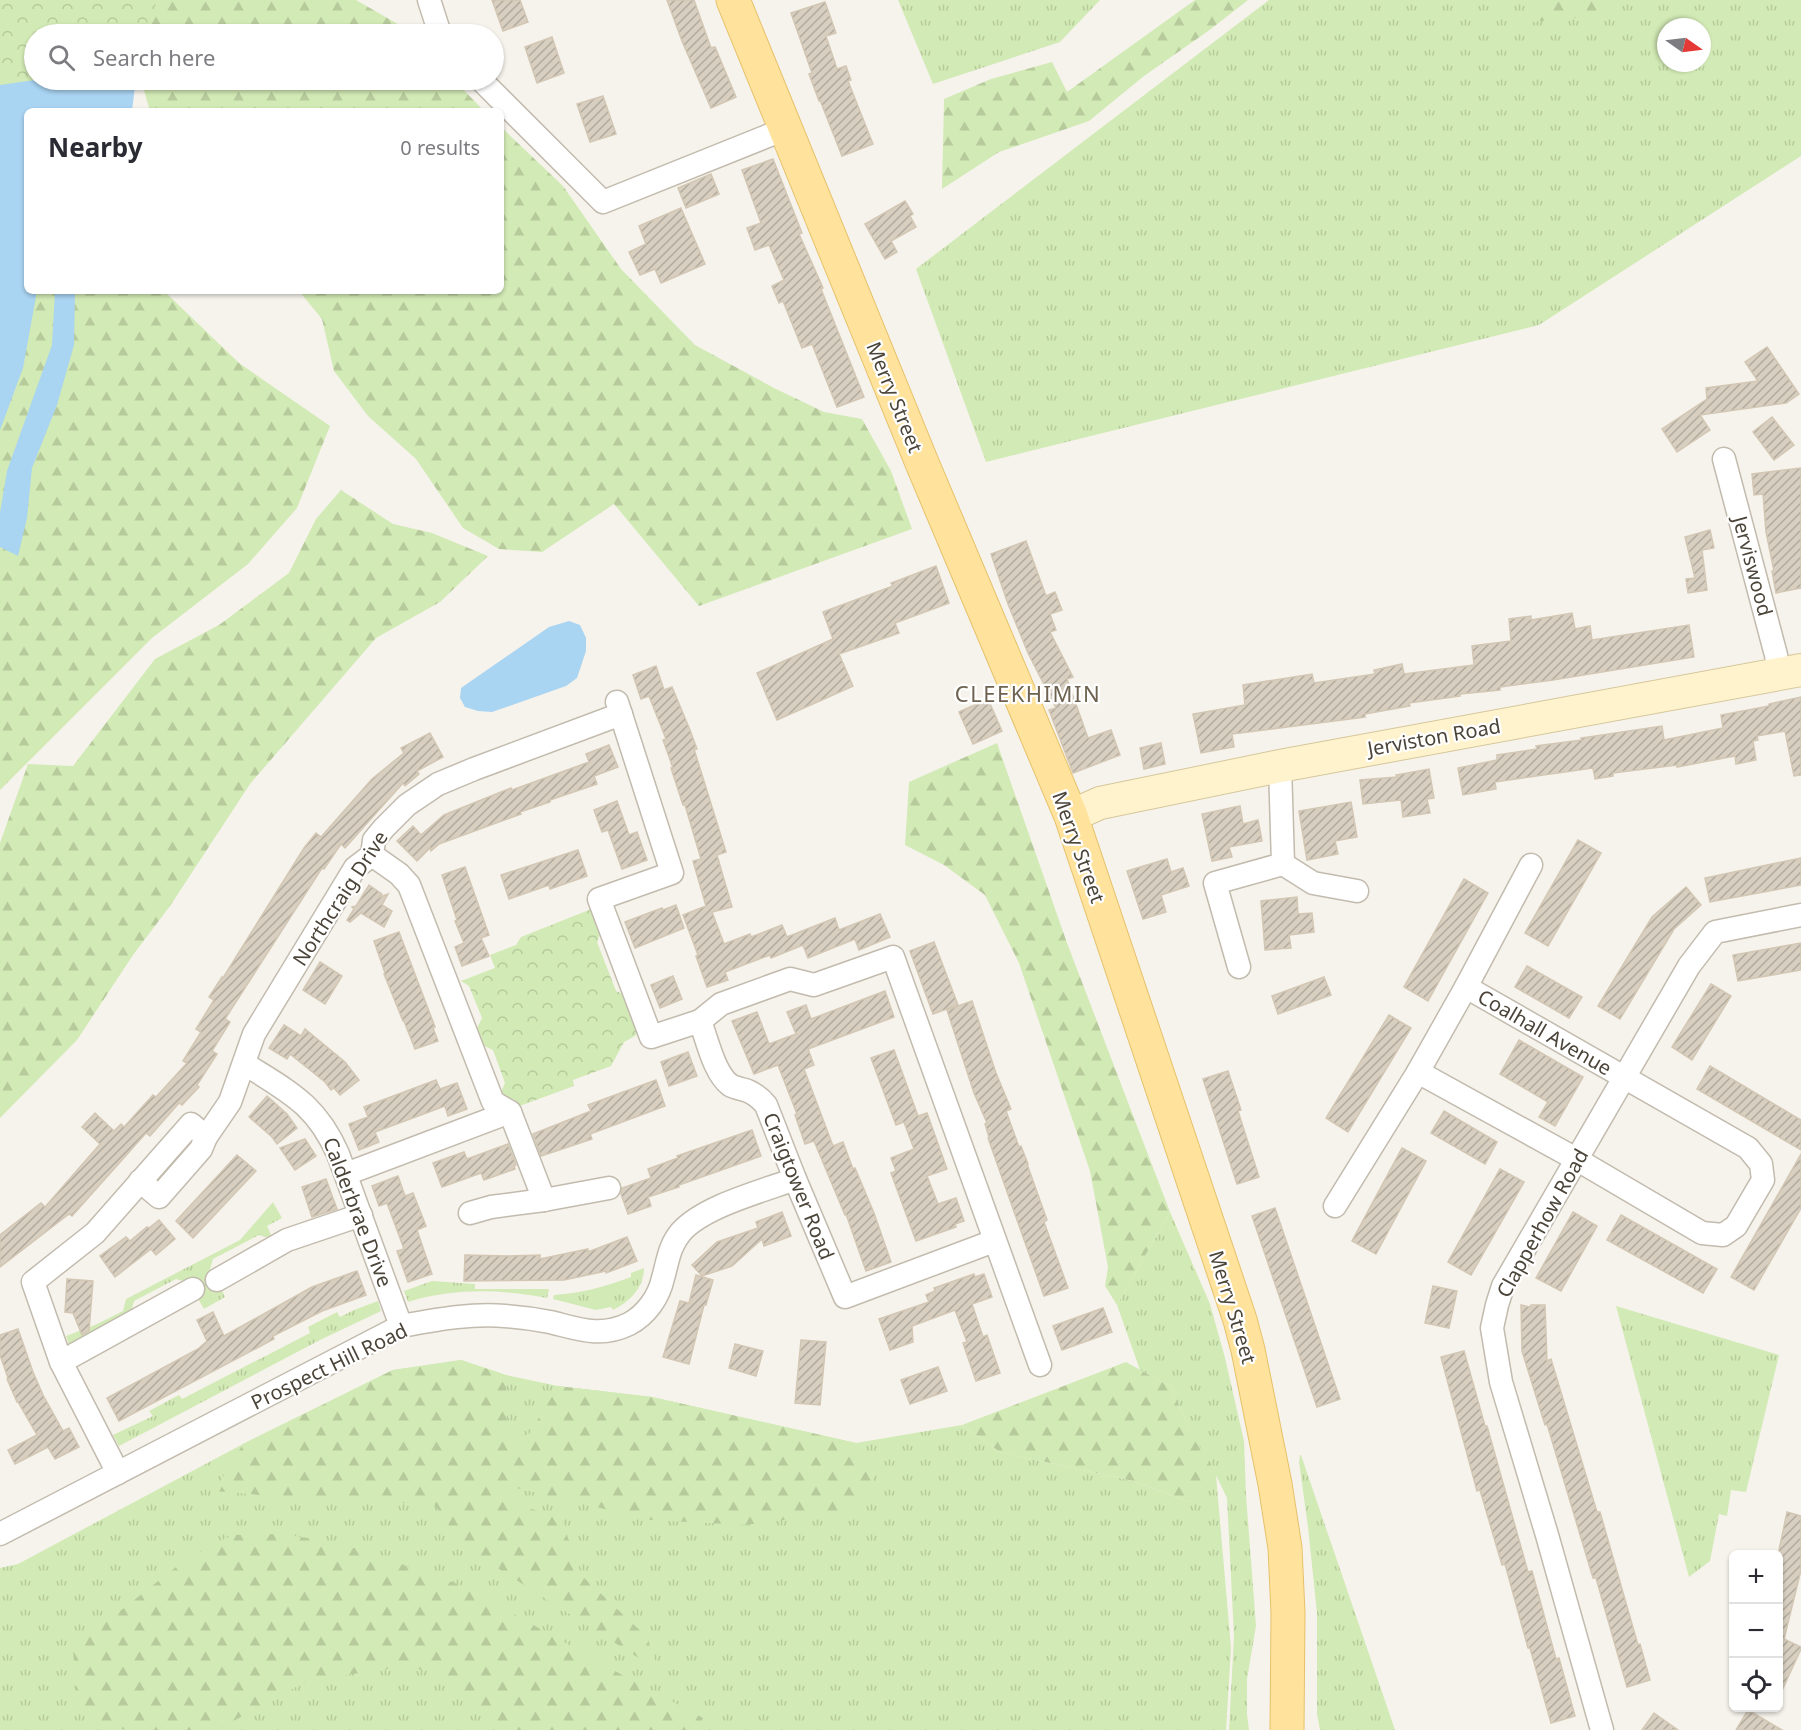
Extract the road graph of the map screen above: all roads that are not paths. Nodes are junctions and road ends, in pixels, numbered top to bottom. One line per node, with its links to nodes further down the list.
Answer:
1 (429, 0): 3 (street)
2 (733, 0): 5 (main road, Merry Street)
3 (437, 24)
4 (491, 90): 5 (street)
5 (785, 129): 9 (main road, Merry Street)
6 (1724, 459): 7 (street, Jerviswood)
7 (1790, 672): 8 (main road, Jerviston Road)
8 (1280, 766): 9 (main road, Jerviston Road); 11 (street)
9 (1071, 816): 38 (main road, Merry Street)
10 (372, 855): 17 (street, Northcraig Drive); 18 (street, Northcraig Drive); 21 (street)
11 (1283, 864): 13 (street); 15 (street)
12 (1531, 865): 16 (street, Coalhall Avenue)
13 (1357, 891)
14 (1801, 915): 20 (street, Clapperhow Road)
15 (1239, 967)
16 (1466, 987): 19 (street, Coalhall Avenue); 20 (street, Coalhall Avenue)
17 (700, 1021): 24 (street, Craigtower Road); 30 (street)
18 (245, 1064): 23 (street, Calderbrae Drive); 34 (street, Northcraig Drive)
19 (1418, 1072): 22 (street); 27 (street, Coalhall Avenue)
20 (1625, 1076): 22 (street, Clapperhow Road); 22 (street, Coalhall Avenue)
21 (510, 1112): 23 (street); 26 (street)
22 (1576, 1160): 39 (street, Clapperhow Road)
23 (345, 1174): 29 (street, Calderbrae Drive)
24 (795, 1179): 30 (street, Craigtower Road); 33 (street, Prospect Hill Road)
25 (609, 1188): 26 (street)
26 (544, 1200): 28 (street)
27 (1335, 1206)
28 (470, 1214)
29 (361, 1215): 31 (street); 33 (street, Calderbrae Drive)
30 (994, 1241): 35 (street)
31 (217, 1280)
32 (193, 1289): 34 (street)
33 (401, 1326): 36 (street, Prospect Hill Road)
34 (61, 1362): 36 (street, Northcraig Drive)
35 (1040, 1365)
36 (118, 1473): 37 (street, Prospect Hill Road)
37 (0, 1534)
38 (1287, 1730)
39 (1602, 1730)

